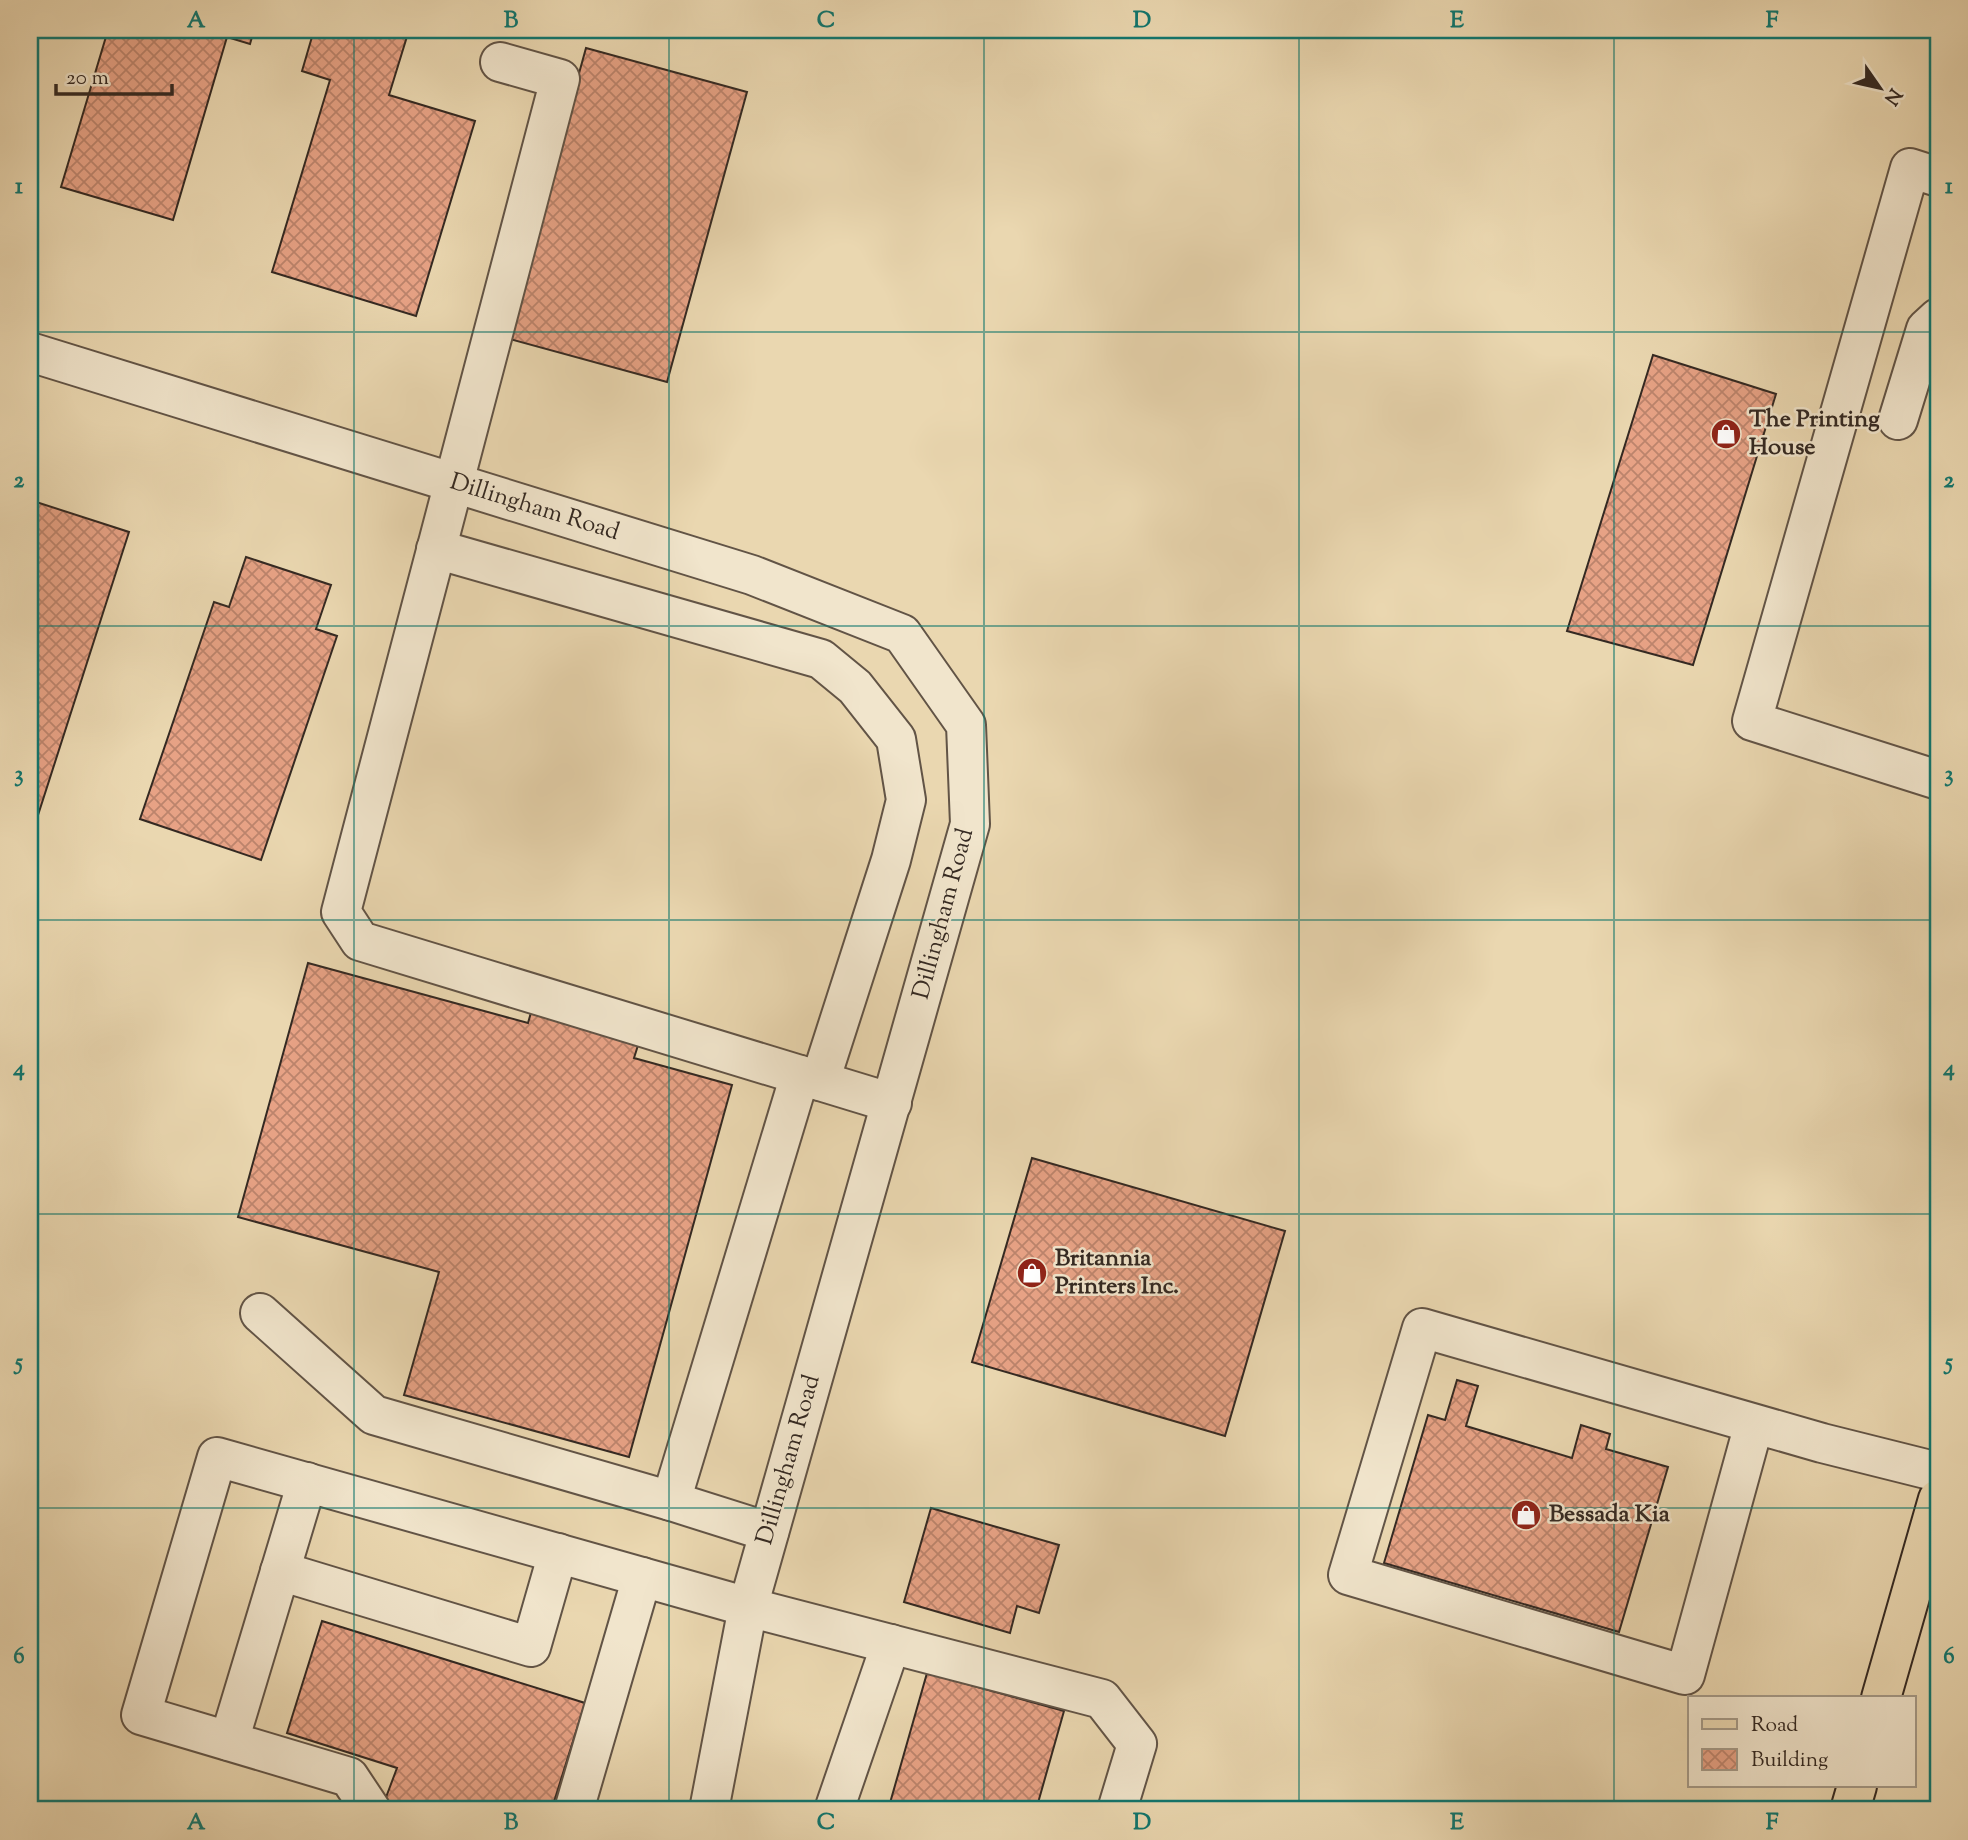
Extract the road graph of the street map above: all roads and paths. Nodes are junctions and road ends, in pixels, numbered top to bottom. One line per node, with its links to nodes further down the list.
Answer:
1 (500, 62): 6 (street)
2 (1938, 177): 8 (street)
3 (1938, 318): 5 (street)
4 (30, 352): 6 (street, Dillingham Road)
5 (1898, 421)
6 (453, 483): 7 (street); 10 (street, Dillingham Road)
7 (436, 549): 9 (street); 9 (street)
8 (1938, 780)
9 (810, 1078): 10 (street); 16 (street)
10 (891, 1103): 17 (street, Dillingham Road)
11 (260, 1313): 16 (street)
12 (1754, 1424): 12 (street); 13 (street)
13 (1938, 1472)
14 (307, 1482): 18 (street); 19 (street); 24 (street)
15 (1938, 1499): 23 (main road)
16 (671, 1501): 17 (street)
17 (769, 1532): 21 (street, Dillingham Road)
18 (558, 1553): 19 (street); 20 (street)
19 (280, 1572): 24 (street)
20 (642, 1577): 21 (street); 27 (street)
21 (748, 1607): 22 (street); 28 (street, Dillingham Road)
22 (891, 1644): 29 (street); 30 (street)
23 (1882, 1696)
24 (229, 1741): 26 (street)
25 (1857, 1787): 31 (main road)
26 (372, 1810)
27 (574, 1810)
28 (709, 1810)
29 (834, 1810)
30 (1117, 1810)
31 (1850, 1810)

